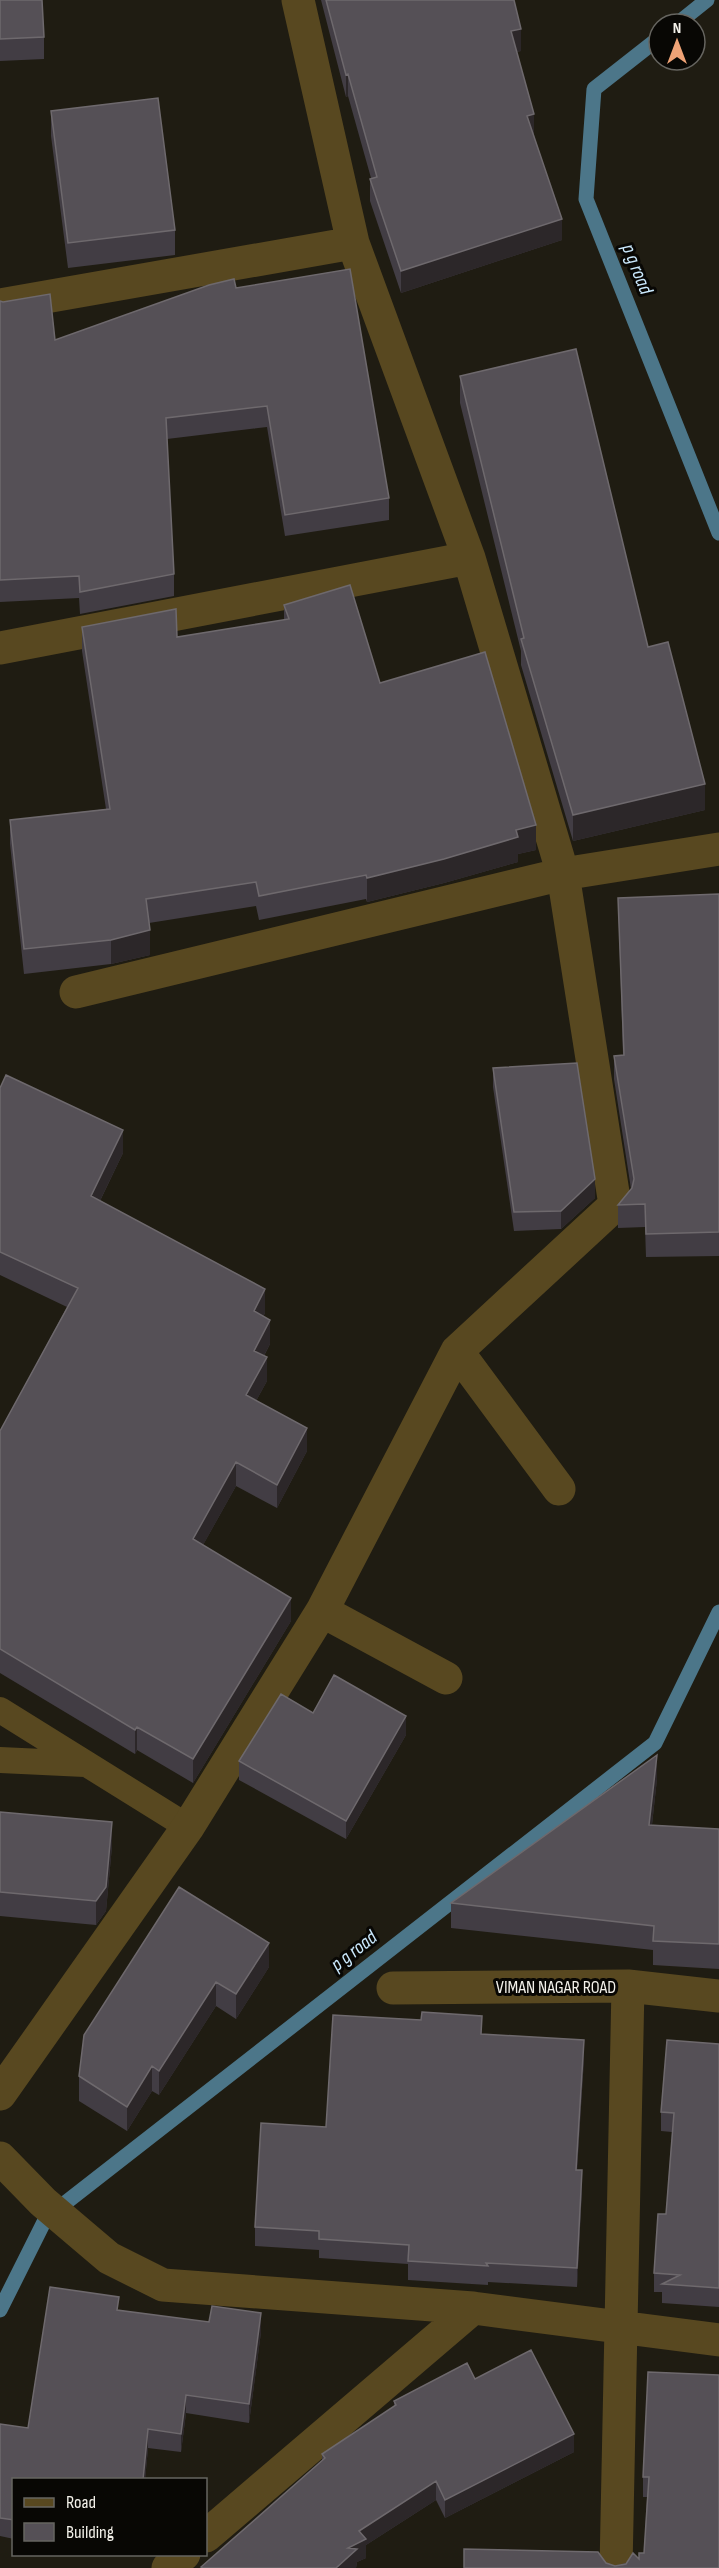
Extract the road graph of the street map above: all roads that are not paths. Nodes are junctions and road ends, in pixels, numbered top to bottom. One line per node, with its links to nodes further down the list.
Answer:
1 (298, 0): 2 (street)
2 (353, 243): 3 (street); 4 (street)
3 (0, 305)
4 (469, 558): 5 (street); 7 (street)
5 (0, 648)
6 (719, 849): 7 (street)
7 (564, 874): 8 (street); 9 (street)
8 (76, 992)
9 (457, 1350): 10 (street); 11 (street)
10 (559, 1489)
11 (322, 1611): 12 (street); 16 (street)
12 (446, 1678)
13 (0, 1710): 15 (lane)
14 (0, 1760): 15 (lane)
15 (89, 1764): 16 (lane)
16 (188, 1827): 20 (street)
17 (628, 1986): 18 (street, VIMAN NAGAR ROAD); 19 (street, VIMAN NAGAR ROAD); 23 (street)
18 (393, 1988)
19 (719, 1996)
20 (0, 2094)
21 (0, 2158): 22 (street)
22 (473, 2308): 23 (street); 25 (street)
23 (621, 2329): 24 (street); 28 (street)
24 (719, 2340)
25 (207, 2535)
26 (182, 2556): 27 (street)
27 (168, 2568)
28 (616, 2568)

